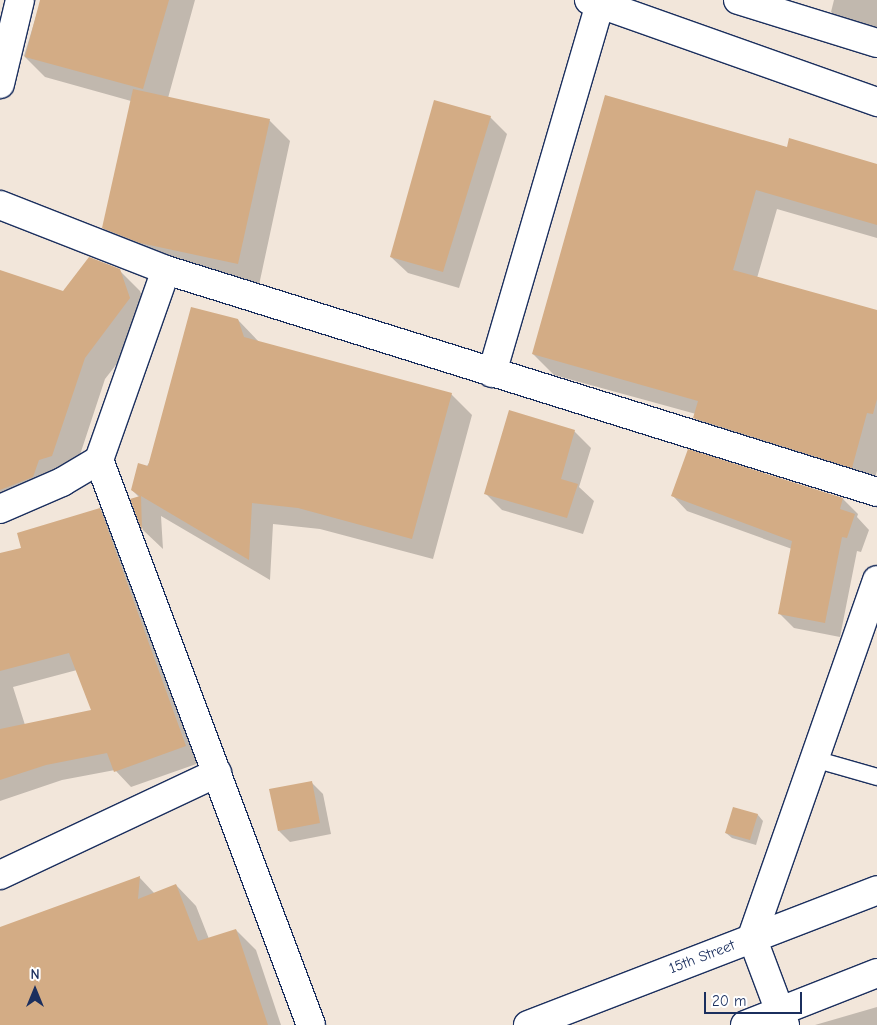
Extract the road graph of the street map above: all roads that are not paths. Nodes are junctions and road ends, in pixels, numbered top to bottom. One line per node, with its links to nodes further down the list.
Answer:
1 (20, 0): 5 (street)
2 (738, 0): 4 (street)
3 (595, 2): 6 (street); 9 (street)
4 (877, 43)
5 (0, 84)
6 (877, 102)
7 (0, 205): 8 (street)
8 (166, 270): 9 (street); 10 (street)
9 (492, 373): 11 (street)
10 (99, 460): 12 (street); 15 (street)
11 (877, 492)
12 (0, 509)
13 (877, 580): 14 (street)
14 (814, 759): 16 (lane); 19 (street)
15 (218, 773): 17 (street); 22 (street)
16 (877, 777)
17 (0, 876)
18 (877, 890): 19 (street, 15th Street)
19 (752, 937): 21 (street); 23 (street, 15th Street)
20 (877, 973): 21 (street)
21 (782, 1018): 24 (street)
22 (311, 1025)
23 (528, 1025)
24 (745, 1025)

